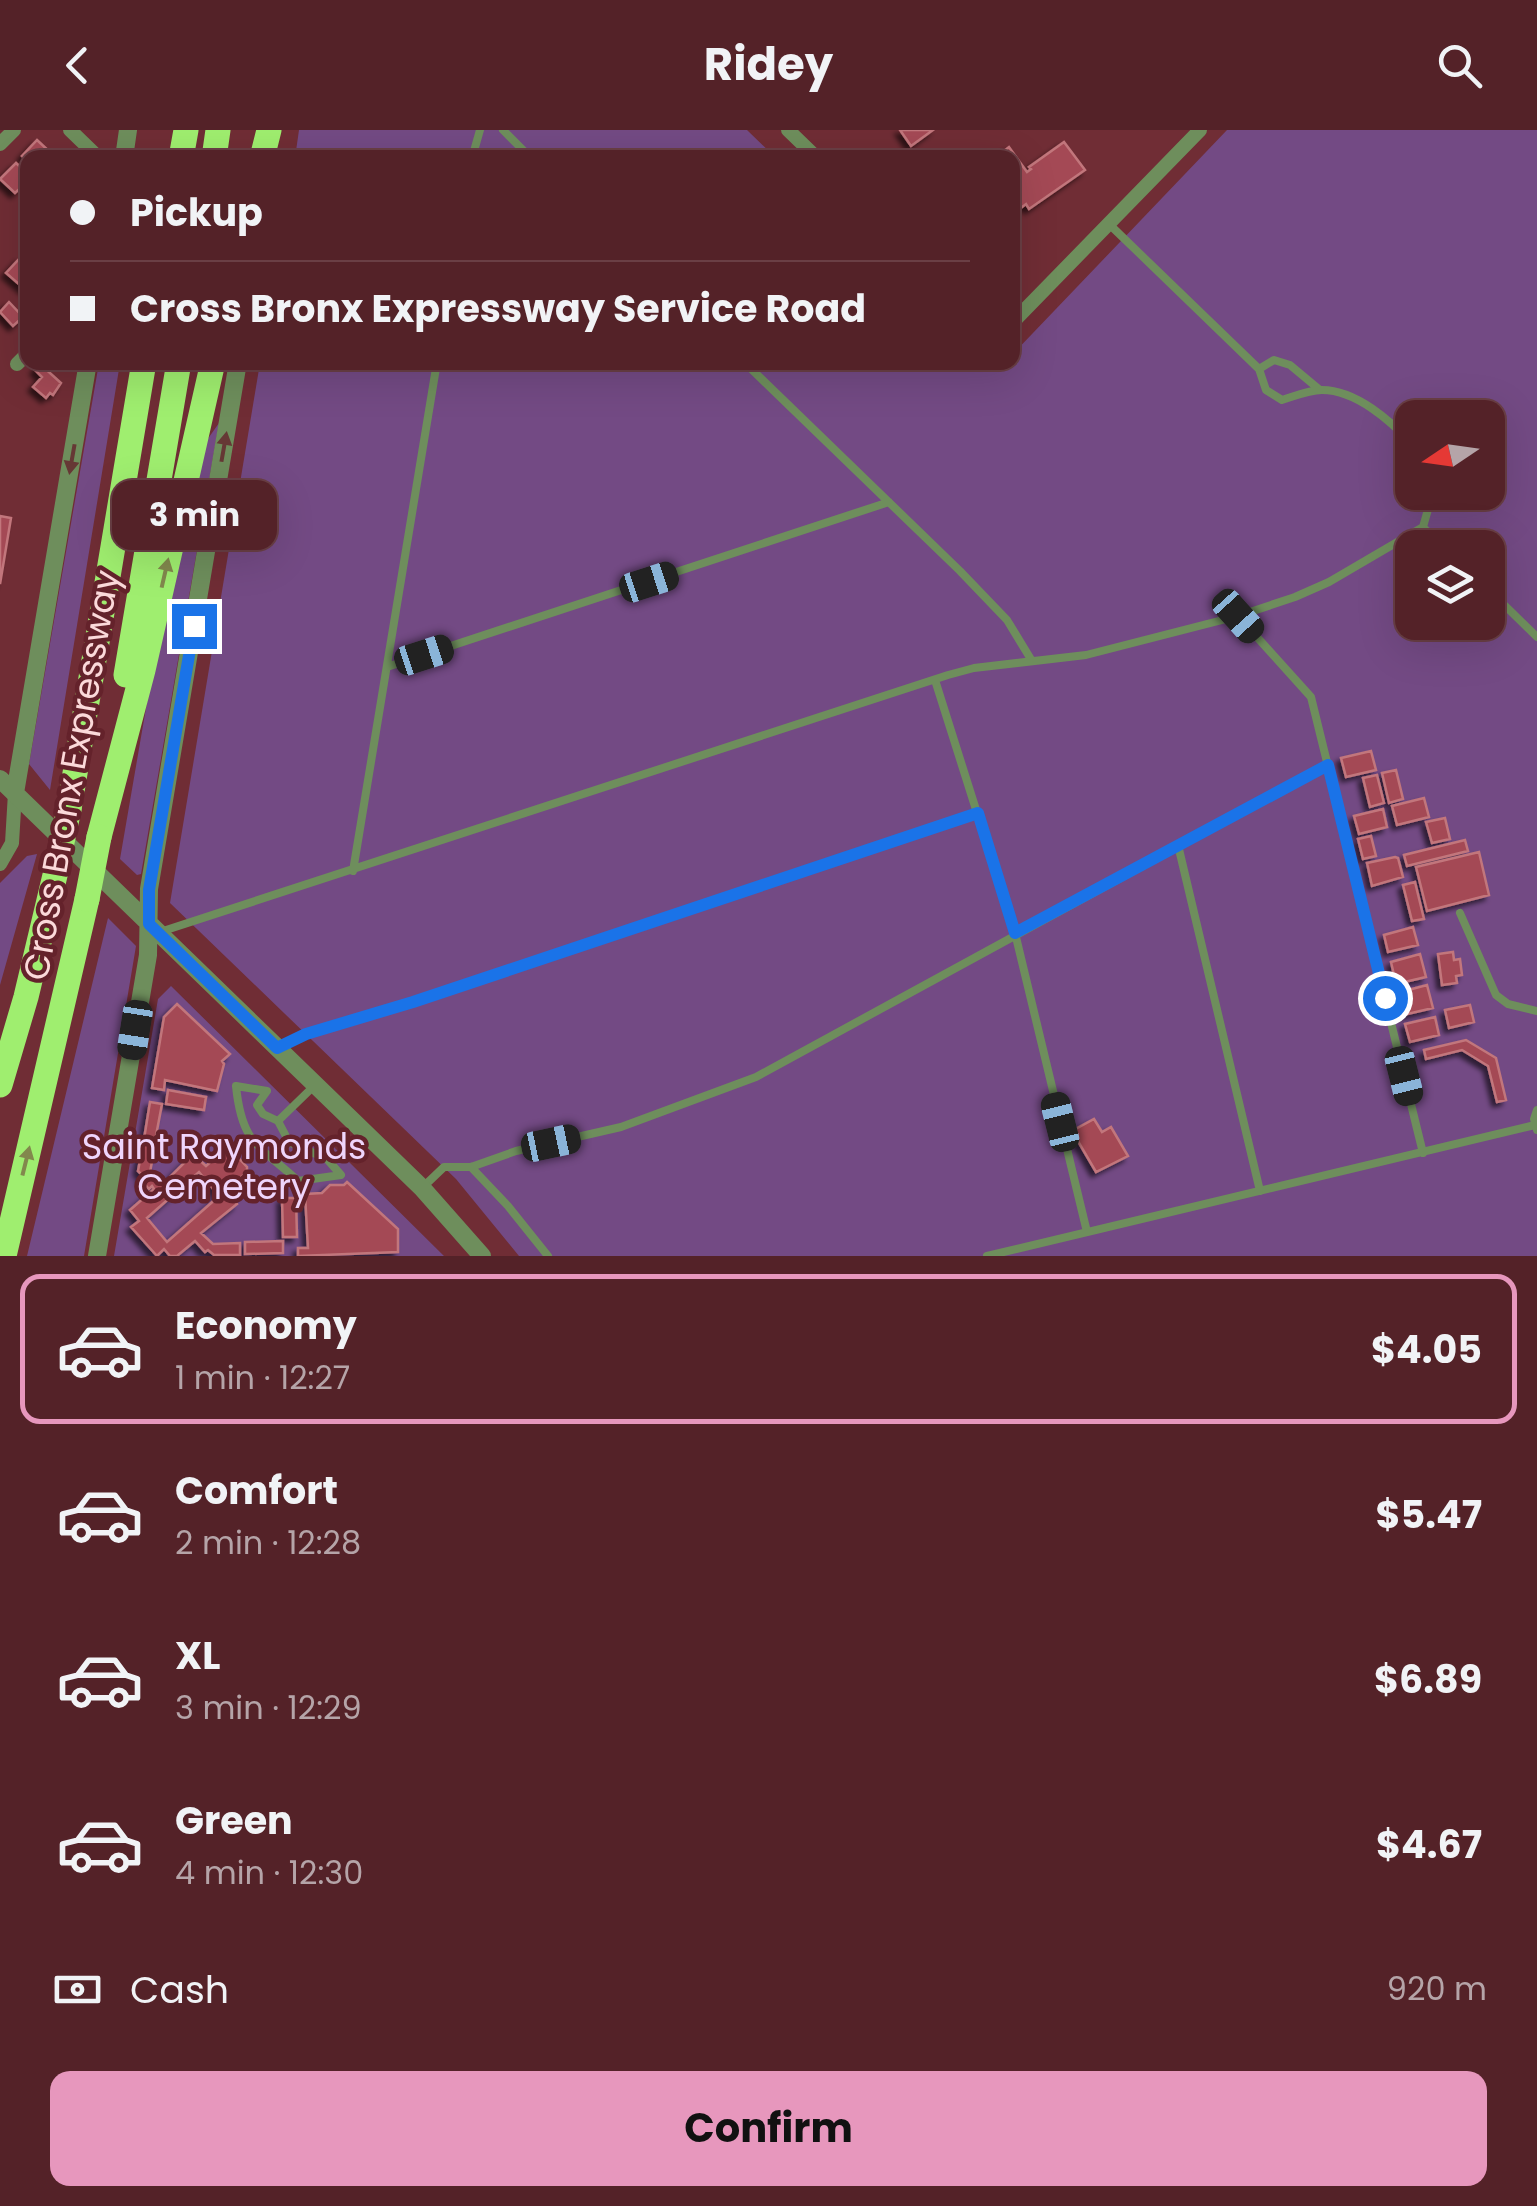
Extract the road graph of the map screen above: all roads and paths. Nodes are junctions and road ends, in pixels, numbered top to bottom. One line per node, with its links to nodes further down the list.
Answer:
1 (14, 130): 6 (street)
2 (70, 130): 7 (street)
3 (503, 130): 8 (lane)
4 (788, 130): 9 (street)
5 (1200, 130): 10 (street)
6 (0, 144)
7 (91, 150)
8 (524, 150)
9 (808, 150)
10 (1109, 224): 11 (street); 12 (lane)
11 (1020, 315)
12 (1259, 369): 20 (lane); 20 (lane)
13 (87, 370): 34 (street, one-way to 34)
14 (143, 370): 45 (highway, Cross Bronx Expressway, bridge)
15 (178, 370): 36 (highway, Cross Bronx Expressway)
16 (212, 370): 36 (highway, one-way to 16)
17 (237, 370): 41 (street, one-way to 17)
18 (437, 370): 30 (lane)
19 (752, 370): 22 (lane)
20 (1320, 390): 21 (lane)
21 (1395, 429)
22 (890, 502): 29 (lane); 30 (lane)
23 (1427, 510): 24 (lane)
24 (1423, 527): 25 (lane); 27 (lane)
25 (1426, 530)
26 (1505, 606): 28 (lane)
27 (1238, 616): 29 (lane); 32 (lane)
28 (1537, 637)
29 (1032, 661): 31 (lane)
30 (386, 667): 39 (lane)
31 (936, 680): 35 (lane); 39 (lane)
32 (1328, 765): 37 (lane); 51 (lane)
33 (0, 779): 34 (street)
34 (15, 793): 38 (street); 41 (street)
35 (978, 813): 42 (lane); 44 (lane)
36 (99, 837): 57 (highway, Cross Bronx Expressway, one-way to 36, bridge)
37 (1178, 845): 42 (lane); 55 (lane)
38 (0, 864)
39 (353, 871): 41 (lane)
40 (1460, 913): 43 (lane)
41 (154, 928): 44 (street); 58 (street)
42 (1015, 933): 53 (lane); 56 (lane)
43 (1537, 1010)
44 (277, 1048): 46 (street)
45 (2, 1078)
46 (316, 1086): 48 (lane); 54 (street)
47 (1537, 1110): 49 (lane)
48 (278, 1121): 50 (lane); 52 (lane)
49 (1536, 1127): 51 (lane)
50 (296, 1144): 52 (lane); 52 (lane)
51 (1424, 1153): 55 (lane)
52 (278, 1162)
53 (471, 1166): 54 (lane); 60 (lane)
54 (422, 1188): 59 (street)
55 (1260, 1192): 56 (lane)
56 (1087, 1232): 61 (lane)
57 (4, 1256)
58 (97, 1256)
59 (482, 1256)
60 (548, 1256)
61 (987, 1256)

